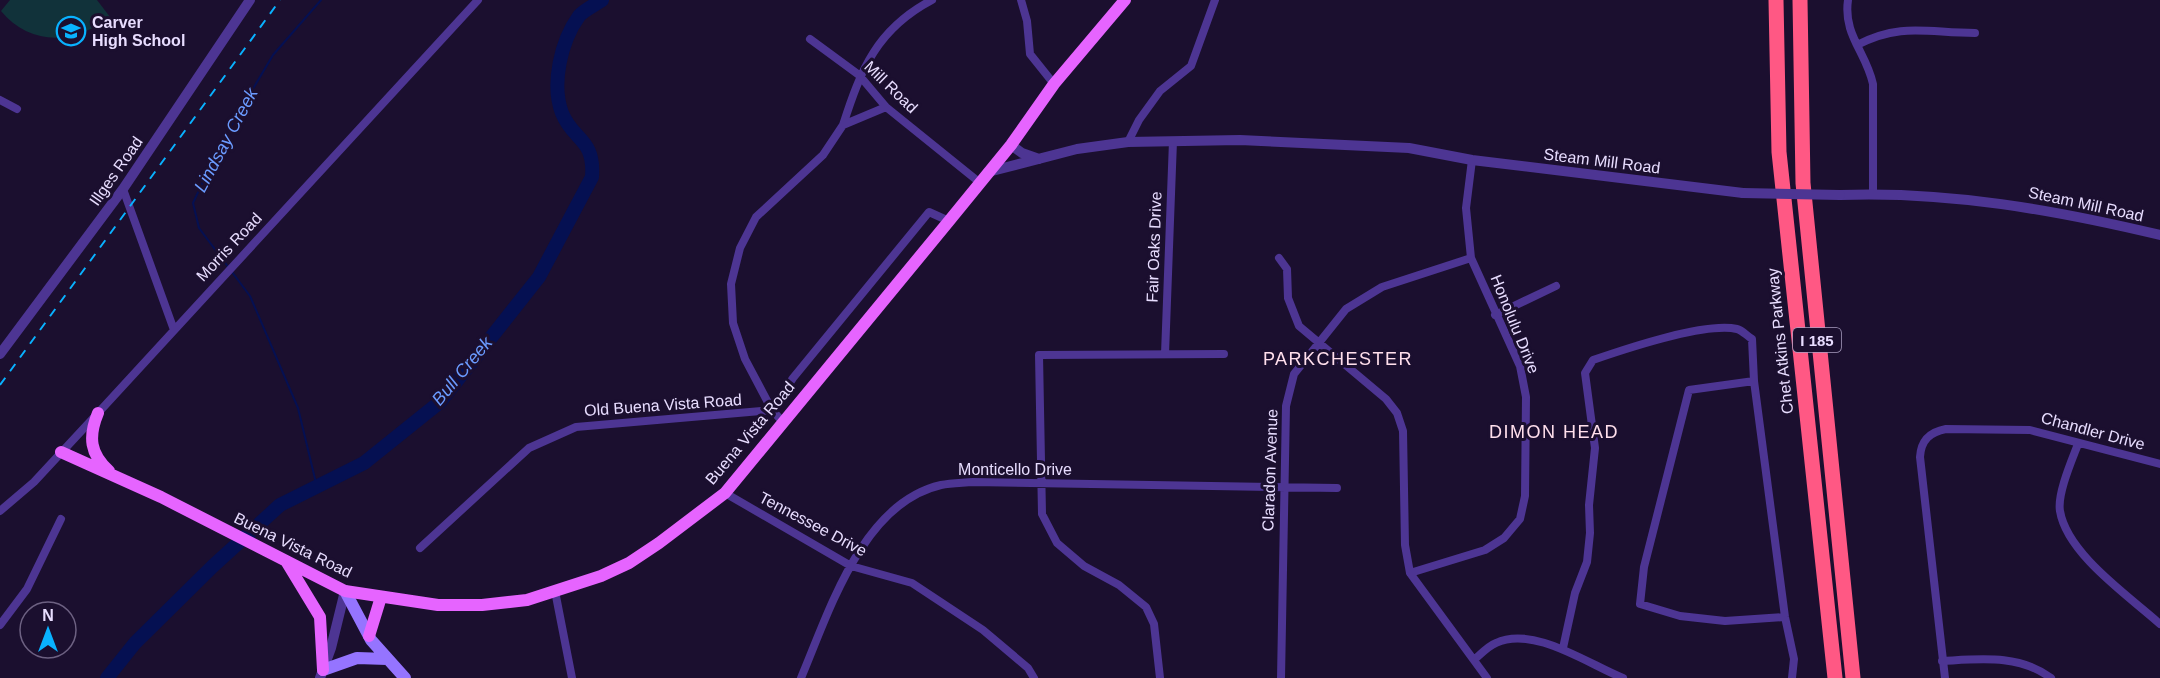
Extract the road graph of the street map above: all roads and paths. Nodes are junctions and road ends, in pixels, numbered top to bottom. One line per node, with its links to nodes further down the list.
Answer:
1 (250, 0): 26 (street, Illges Road)
2 (478, 0): 34 (street, Morris Road)
3 (932, 0): 13 (street)
4 (1021, 0): 14 (street)
5 (1125, 0): 14 (main road, Buena Vista Road)
6 (1215, 0): 20 (street)
7 (1776, 0): 78 (highway, Chet Atkins Parkway / I 185)
8 (1800, 0): 79 (highway, I 185)
9 (1848, 0): 12 (street)
10 (1975, 33): 12 (street)
11 (810, 39): 13 (street, Mill Road)
12 (1857, 45): 27 (street)
13 (859, 75): 16 (street, Mill Road); 18 (street)
14 (1054, 84): 21 (main road, Buena Vista Road)
15 (0, 100): 17 (street)
16 (886, 107): 18 (street); 25 (street, Mill Road)
17 (17, 109)
18 (843, 125): 40 (street)
19 (1173, 141): 20 (street, Steam Mill Road); 23 (street, Steam Mill Road); 37 (street, Fair Oaks Drive)
20 (1128, 142): 22 (street, Steam Mill Road)
21 (1011, 145): 22 (street); 24 (main road, Buena Vista Road)
22 (1040, 159): 24 (street, Steam Mill Road)
23 (1472, 160): 27 (street, Steam Mill Road, bridge); 31 (street, Honolulu Drive)
24 (988, 172): 25 (main road, Buena Vista Road)
25 (979, 182): 28 (main road, Buena Vista Road)
26 (123, 189): 34 (street); 36 (street, Illges Road)
27 (1873, 194): 29 (street, Steam Mill Road)
28 (949, 221): 40 (street); 42 (main road, Buena Vista Road)
29 (2160, 235)
30 (1279, 258): 35 (street)
31 (1471, 258): 33 (street, Honolulu Drive); 35 (street, Claradon Avenue)
32 (1556, 286): 33 (street)
33 (1495, 315): 56 (street, Honolulu Drive)
34 (174, 330): 41 (street, Morris Road)
35 (1318, 342): 48 (street, Claradon Avenue); 56 (street)
36 (0, 354)
37 (1165, 354): 38 (street); 47 (street)
38 (1224, 354)
39 (1754, 381): 60 (street); 60 (street); 64 (street)
40 (772, 410): 42 (street); 53 (street, Old Buena Vista Road)
41 (98, 413): 44 (street, Morris Road); 46 (main road)
42 (782, 421): 50 (main road, Buena Vista Road)
43 (2078, 444): 45 (street, Chandler Drive); 61 (street); 67 (street, Chandler Drive)
44 (61, 452): 46 (main road, Buena Vista Road); 51 (street, Morris Road)
45 (2160, 464)
46 (117, 477): 54 (main road, Buena Vista Road)
47 (1040, 484): 48 (street, Monticello Drive); 55 (street, Monticello Drive); 73 (street)
48 (1284, 487): 49 (street, Monticello Drive); 74 (street, Claradon Avenue)
49 (1337, 488)
50 (725, 493): 55 (street, Tennessee Drive); 58 (main road, Buena Vista Road)
51 (0, 511)
52 (61, 519): 62 (street)
53 (420, 549)
54 (285, 560): 57 (main road, Buena Vista Road); 68 (main road)
55 (851, 566): 71 (street, Monticello Drive); 72 (street, Tennessee Drive)
56 (1410, 573): 66 (street)
57 (345, 591): 59 (main road, Buena Vista Road); 63 (main road); 68 (street)
58 (555, 591): 59 (main road, Buena Vista Road); 70 (street)
59 (381, 597): 63 (main road)
60 (1785, 617): 77 (street)
61 (2160, 624)
62 (0, 625)
63 (369, 636): 65 (main road)
64 (1563, 648): 66 (street); 76 (street)
65 (387, 659): 68 (main road); 69 (main road)
66 (1474, 660): 75 (street)
67 (1942, 661): 80 (street, Chandler Drive); 81 (street)
68 (321, 674)
69 (405, 678)
70 (572, 678)
71 (801, 678)
72 (1034, 678)
73 (1160, 678)
74 (1281, 678)
75 (1487, 678)
76 (1623, 678)
77 (1792, 678)
78 (1835, 678)
79 (1853, 678)
80 (1945, 678)
81 (2051, 678)

